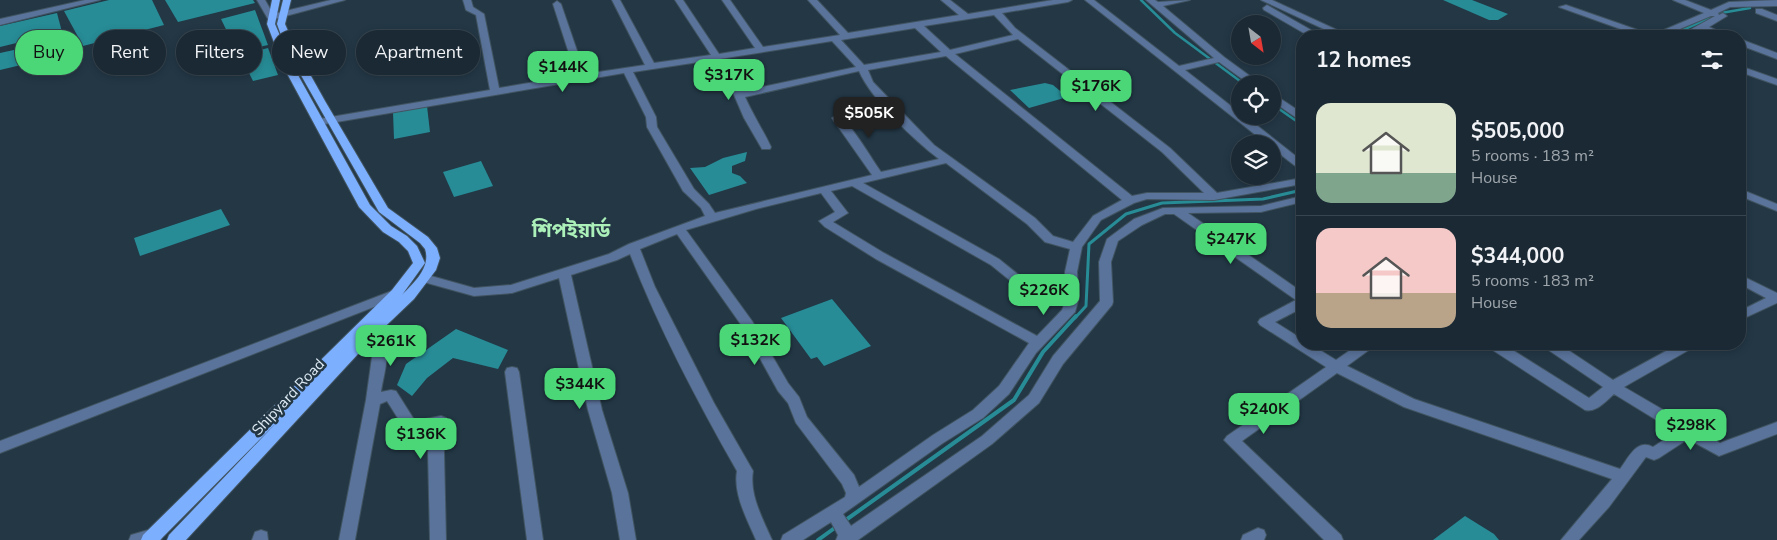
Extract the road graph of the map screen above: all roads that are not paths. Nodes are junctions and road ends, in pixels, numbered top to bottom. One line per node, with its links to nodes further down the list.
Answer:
1 (96, 0): 31 (street)
2 (261, 0): 27 (street)
3 (276, 0): 27 (main road, Shipyard Road)
4 (287, 0): 27 (main road, Shipyard Road)
5 (340, 0): 27 (street)
6 (467, 0): 58 (street)
7 (616, 0): 50 (street)
8 (679, 0): 47 (street)
9 (726, 0): 44 (street)
10 (812, 0): 40 (street)
11 (945, 0): 28 (street)
12 (1000, 0): 22 (street)
13 (1068, 0): 22 (street)
14 (1089, 0): 52 (street)
15 (1186, 0): 18 (street)
16 (1677, 0): 26 (street)
17 (1269, 2): 34 (street); 35 (street)
18 (1154, 3): 49 (street)
19 (1777, 3): 26 (street)
20 (557, 4): 56 (street)
21 (1562, 6): 36 (street)
22 (1010, 9): 24 (street)
23 (1777, 9): 25 (street)
24 (995, 11): 28 (street); 41 (street)
25 (1759, 11): 29 (street); 30 (street)
26 (1712, 13): 29 (street); 37 (street)
27 (277, 15): 63 (main road, Shipyard Road)
28 (966, 16): 32 (street)
29 (1722, 16): 33 (street)
30 (1777, 18)
31 (0, 22)
32 (916, 24): 40 (street); 45 (street)
33 (1702, 28): 38 (street); 39 (street)
34 (1304, 30)
35 (1332, 30)
36 (1631, 30)
37 (1671, 30)
38 (1697, 30)
39 (1708, 30)
40 (846, 36): 42 (street)
41 (1021, 36): 45 (street); 72 (street)
42 (834, 38): 44 (street); 51 (street)
43 (1746, 44): 46 (street)
44 (760, 50): 47 (street)
45 (949, 53): 51 (street); 73 (street)
46 (1777, 56)
47 (716, 57): 48 (street)
48 (702, 60): 50 (street); 59 (street)
49 (1215, 60): 52 (street); 55 (street)
50 (652, 67): 53 (street)
51 (862, 68): 59 (street); 65 (street)
52 (1177, 69): 66 (street)
53 (628, 71): 56 (street); 77 (street)
54 (1746, 71): 57 (street)
55 (1241, 75)
56 (581, 77): 58 (street)
57 (1777, 82)
58 (495, 92): 63 (street)
59 (740, 95): 64 (street)
60 (1281, 102): 61 (street)
61 (1296, 113)
62 (837, 118): 67 (street)
63 (324, 121): 82 (main road, Shipyard Road); 84 (main road, Shipyard Road)
64 (766, 147)
65 (947, 160): 67 (street); 80 (street)
66 (1296, 161)
67 (879, 177): 68 (street)
68 (855, 182): 70 (street); 87 (street)
69 (1296, 182): 72 (street)
70 (824, 190): 77 (street); 92 (street)
71 (1746, 195): 75 (street)
72 (1214, 197): 73 (street)
73 (1130, 200): 80 (street)
74 (1296, 203): 76 (street)
75 (1777, 208)
76 (1176, 210): 85 (street); 107 (street)
77 (712, 217): 78 (street)
78 (679, 229): 79 (street); 106 (street)
79 (633, 247): 81 (street); 115 (street)
80 (1076, 247): 87 (street)
81 (564, 273): 82 (street); 114 (street)
82 (424, 278): 90 (main road, Shipyard Road)
83 (1746, 282): 86 (street)
84 (396, 293): 104 (street); 108 (main road)
85 (1296, 294)
86 (1776, 298): 89 (street)
87 (1071, 303): 92 (street)
88 (1296, 306): 91 (street)
89 (1746, 313)
90 (365, 338): 101 (street); 110 (main road, Shipyard Road)
91 (1296, 341)
92 (1038, 342): 106 (street)
93 (1310, 350): 98 (street)
94 (1359, 350): 98 (street)
95 (1502, 350): 100 (street)
96 (1558, 350): 100 (street)
97 (1678, 350): 100 (street)
98 (1335, 366): 105 (street); 117 (street)
99 (512, 372): 113 (street)
100 (1613, 387): 103 (street)
101 (373, 400): 111 (street); 112 (street)
102 (1777, 428): 103 (street)
103 (1687, 432): 105 (street)
104 (0, 447)
105 (1622, 476): 118 (street)
106 (851, 501): 107 (street)
107 (843, 529): 116 (street)
108 (152, 537): 109 (street)
109 (136, 540)
110 (175, 540)
111 (347, 540)
112 (438, 540)
113 (535, 540)
114 (628, 540)
115 (764, 540)
116 (789, 540)
117 (1335, 540)
118 (1569, 540)

